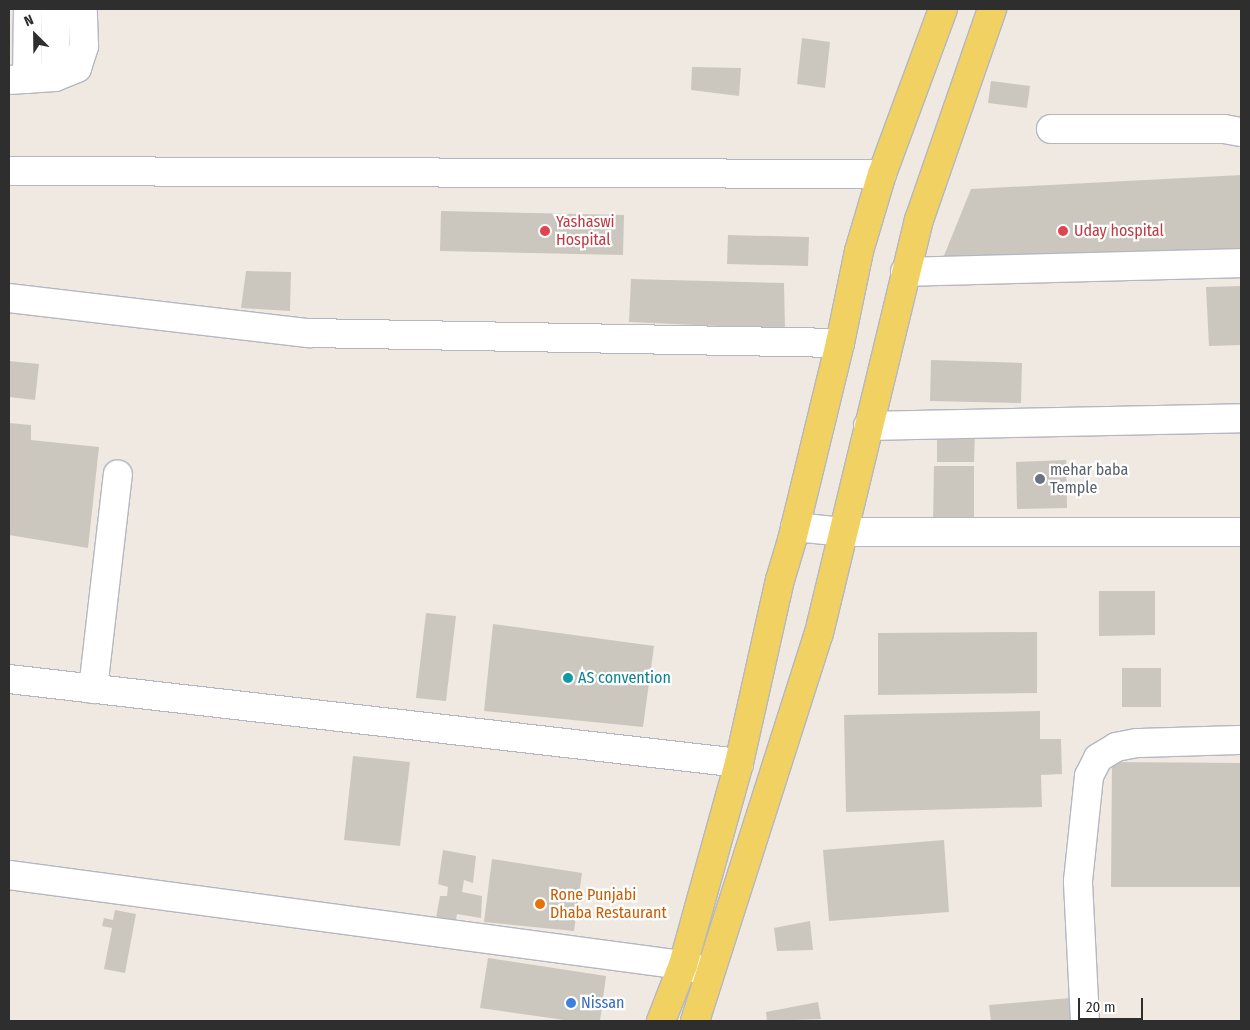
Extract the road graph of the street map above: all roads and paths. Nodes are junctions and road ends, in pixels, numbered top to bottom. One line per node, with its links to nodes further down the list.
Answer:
1 (28, 9): 7 (street)
2 (56, 9): 6 (street)
3 (83, 9): 6 (street)
4 (944, 9): 11 (main road)
5 (992, 9): 13 (main road)
6 (55, 77): 7 (street)
7 (18, 80)
8 (1051, 129): 9 (street)
9 (1241, 132)
10 (9, 171): 11 (street)
11 (882, 174): 15 (main road)
12 (1241, 263): 13 (street)
13 (905, 272): 17 (main road)
14 (9, 298): 15 (street)
15 (840, 343): 19 (main road)
16 (1241, 418): 17 (street)
17 (868, 426): 20 (main road)
18 (118, 474): 23 (street)
19 (795, 527): 20 (street); 25 (main road)
20 (843, 532): 21 (street); 28 (main road)
21 (1241, 532)
22 (9, 679): 23 (street)
23 (93, 689): 25 (street)
24 (1241, 740): 31 (street)
25 (739, 763): 27 (main road)
26 (9, 875): 27 (street)
27 (683, 965): 28 (street); 29 (main road)
28 (713, 973): 30 (main road)
29 (664, 1013)
30 (695, 1021)
31 (1085, 1021)

